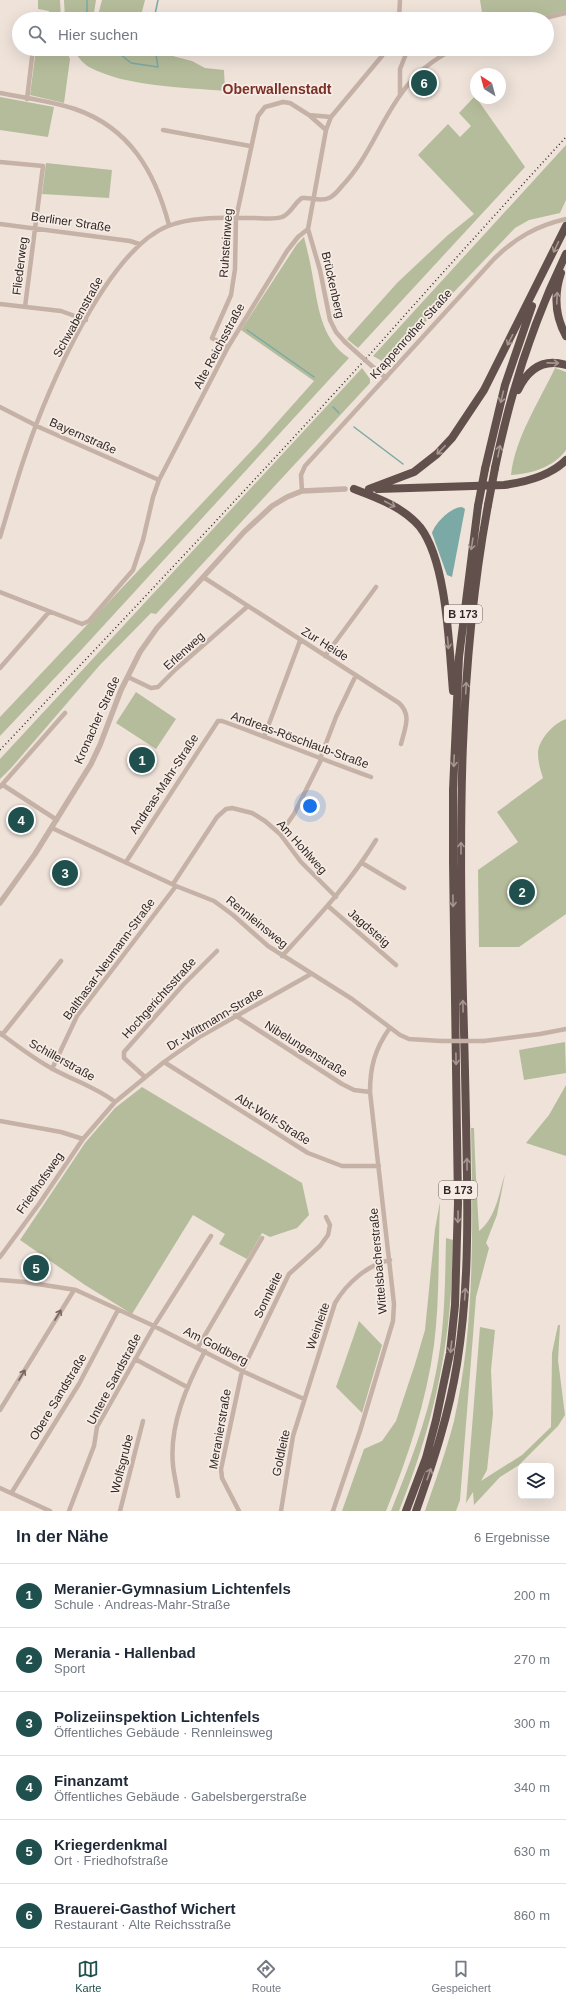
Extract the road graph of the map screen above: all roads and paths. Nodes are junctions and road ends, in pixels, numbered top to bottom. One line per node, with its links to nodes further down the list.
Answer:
1 (400, 0): 2 (street)
2 (399, 12)
3 (566, 13): 4 (street)
4 (554, 16)
5 (32, 56): 11 (street)
6 (382, 56): 13 (street, Brückenberg)
7 (405, 56): 10 (street)
8 (442, 56): 10 (street)
9 (0, 93): 11 (street)
10 (400, 95): 18 (street)
11 (27, 99): 22 (street)
12 (309, 115): 13 (street); 15 (street); 16 (street, Ruhsteinweg)
13 (331, 117): 15 (street, Brückenberg)
14 (163, 130): 16 (street)
15 (326, 130): 18 (street, Brückenberg)
16 (250, 146): 19 (street, Ruhsteinweg)
17 (0, 162): 24 (street, Fliederweg)
18 (314, 198): 19 (street, Schwabenstraße); 25 (street, Brückenberg)
19 (236, 218): 22 (street, Schwabenstraße); 34 (street, Ruhsteinweg)
20 (566, 219): 36 (street, Krappenrother Straße)
21 (0, 224): 24 (street, Berliner Straße)
22 (169, 225): 26 (street, Schwabenstraße)
23 (566, 226): 29 (highway, B 173, one-way to 29)
24 (35, 227): 26 (street, Berliner Straße); 31 (street, Fliederweg)
25 (308, 229): 34 (street, Alte Reichsstraße); 36 (street, Brückenberg, bridge)
26 (139, 244): 32 (street, Schwabenstraße)
27 (566, 254): 38 (highway, B 173)
28 (566, 258): 33 (highway, one-way to 28)
29 (546, 268): 44 (highway, one-way to 44); 59 (highway, B 173, one-way to 59, bridge)
30 (0, 304): 31 (street)
31 (25, 306): 32 (street)
32 (86, 320): 39 (street, Schwabenstraße)
33 (566, 336)
34 (228, 347): 41 (street, Alte Reichsstraße)
35 (566, 365): 38 (highway, one-way to 35)
36 (386, 378): 45 (street, Krappenrother Straße)
37 (0, 407): 39 (street, Bayernstraße)
38 (509, 407): 120 (highway, B 173, one-way to 38, bridge)
39 (36, 425): 41 (street, Bayernstraße); 46 (street, Schwabenstraße)
40 (566, 460): 44 (highway)
41 (159, 480): 51 (street, Alte Reichsstraße)
42 (345, 489): 43 (highway); 45 (street, Kronacher Straße)
43 (354, 489): 44 (highway); 59 (highway, one-way to 59)
44 (368, 489)
45 (302, 492): 47 (street, Kronacher Straße)
46 (0, 537)
47 (203, 577): 50 (street, Zur Heide); 56 (street, Kronacher Straße)
48 (376, 587): 53 (street)
49 (0, 592): 51 (street)
50 (248, 606): 52 (street, Zur Heide); 56 (street, Erlenweg)
51 (49, 612): 54 (street)
52 (300, 640): 53 (street, Zur Heide); 60 (street)
53 (325, 656): 55 (street, Zur Heide)
54 (0, 668)
55 (356, 675): 61 (street, Zur Heide); 62 (street)
56 (128, 677): 65 (street, Kronacher Straße)
57 (65, 713): 64 (street)
58 (222, 721): 60 (street, Andreas-Röschlaub-Straße); 69 (street, Andreas-Mahr-Straße)
59 (455, 722): 119 (highway, B 173, one-way to 119)
60 (264, 737): 62 (street, Andreas-Röschlaub-Straße)
61 (401, 744)
62 (320, 759): 63 (street, Andreas-Röschlaub-Straße); 67 (street)
63 (371, 777)
64 (1, 786): 65 (street)
65 (57, 820): 66 (street, Kronacher Straße)
66 (52, 828): 69 (street, Rennleinsweg); 74 (street, Kronacher Straße)
67 (280, 834): 71 (street, Am Hohlweg); 73 (street, Am Hohlweg)
68 (376, 840): 70 (street)
69 (126, 862): 71 (street, Rennleinsweg)
70 (362, 863): 72 (street); 73 (street)
71 (175, 885): 77 (street, Rennleinsweg); 86 (street, Balthasar-Neumann-Straße)
72 (404, 888)
73 (336, 897): 75 (street)
74 (0, 903)
75 (328, 906): 77 (street); 79 (street, Jagdsteig)
76 (217, 952): 87 (street, Hochgerichtsstraße)
77 (282, 956): 80 (street, Rennleinsweg)
78 (61, 961): 84 (street)
79 (396, 965)
80 (311, 974): 81 (street, Dr.-Wittmann-Straße); 82 (street, Rennleinsweg)
81 (234, 1016): 85 (street, Dr.-Wittmann-Straße); 88 (street, Nibelungenstraße)
82 (389, 1029): 83 (street, Rennleinsweg, bridge); 88 (street, Wittelsbacherstraße)
83 (566, 1029)
84 (1, 1034): 86 (street, Schillerstraße)
85 (164, 1062): 87 (street, Dr.-Wittmann-Straße); 92 (street, Abt-Wolf-Straße)
86 (52, 1069): 89 (street, Schillerstraße)
87 (145, 1077): 89 (street, Dr.-Wittmann-Straße)
88 (370, 1092): 92 (street, Wittelsbacherstraße)
89 (115, 1102): 91 (street, Dr.-Wittmann-Straße)
90 (0, 1121): 91 (street)
91 (83, 1139): 96 (street, Friedhofsweg)
92 (380, 1166): 97 (street, Wittelsbacherstraße)
93 (326, 1216): 105 (street, Sonnleite)
94 (211, 1236): 101 (street, Untere Sandstraße)
95 (262, 1238): 102 (street)
96 (0, 1257)
97 (390, 1260): 107 (street, Weinleite); 118 (street, Wittelsbacherstraße)
98 (0, 1280): 99 (street, Am Goldberg)
99 (74, 1290): 100 (street, Am Goldberg); 108 (street, one-way to 99)
100 (118, 1310): 101 (street, Am Goldberg); 111 (street, Obere Sandstraße)
101 (154, 1326): 102 (street, Am Goldberg); 104 (street, Untere Sandstraße)
102 (198, 1347): 103 (street, Am Goldberg)
103 (205, 1351): 105 (street, Am Goldberg); 106 (street)
104 (135, 1359): 106 (street); 114 (street, Untere Sandstraße)
105 (242, 1371): 107 (street, Am Goldberg); 116 (street, Meranierstraße)
106 (187, 1387): 112 (street)
107 (304, 1399): 117 (street, Goldleite)
108 (0, 1410)
109 (143, 1421): 115 (street, Wolfsgrube)
110 (0, 1488): 111 (street)
111 (12, 1492): 113 (street)
112 (178, 1496)
113 (50, 1511)
114 (69, 1511)
115 (120, 1511)
116 (239, 1511)
117 (280, 1511)
118 (333, 1511)
119 (406, 1511)
120 (416, 1511)

